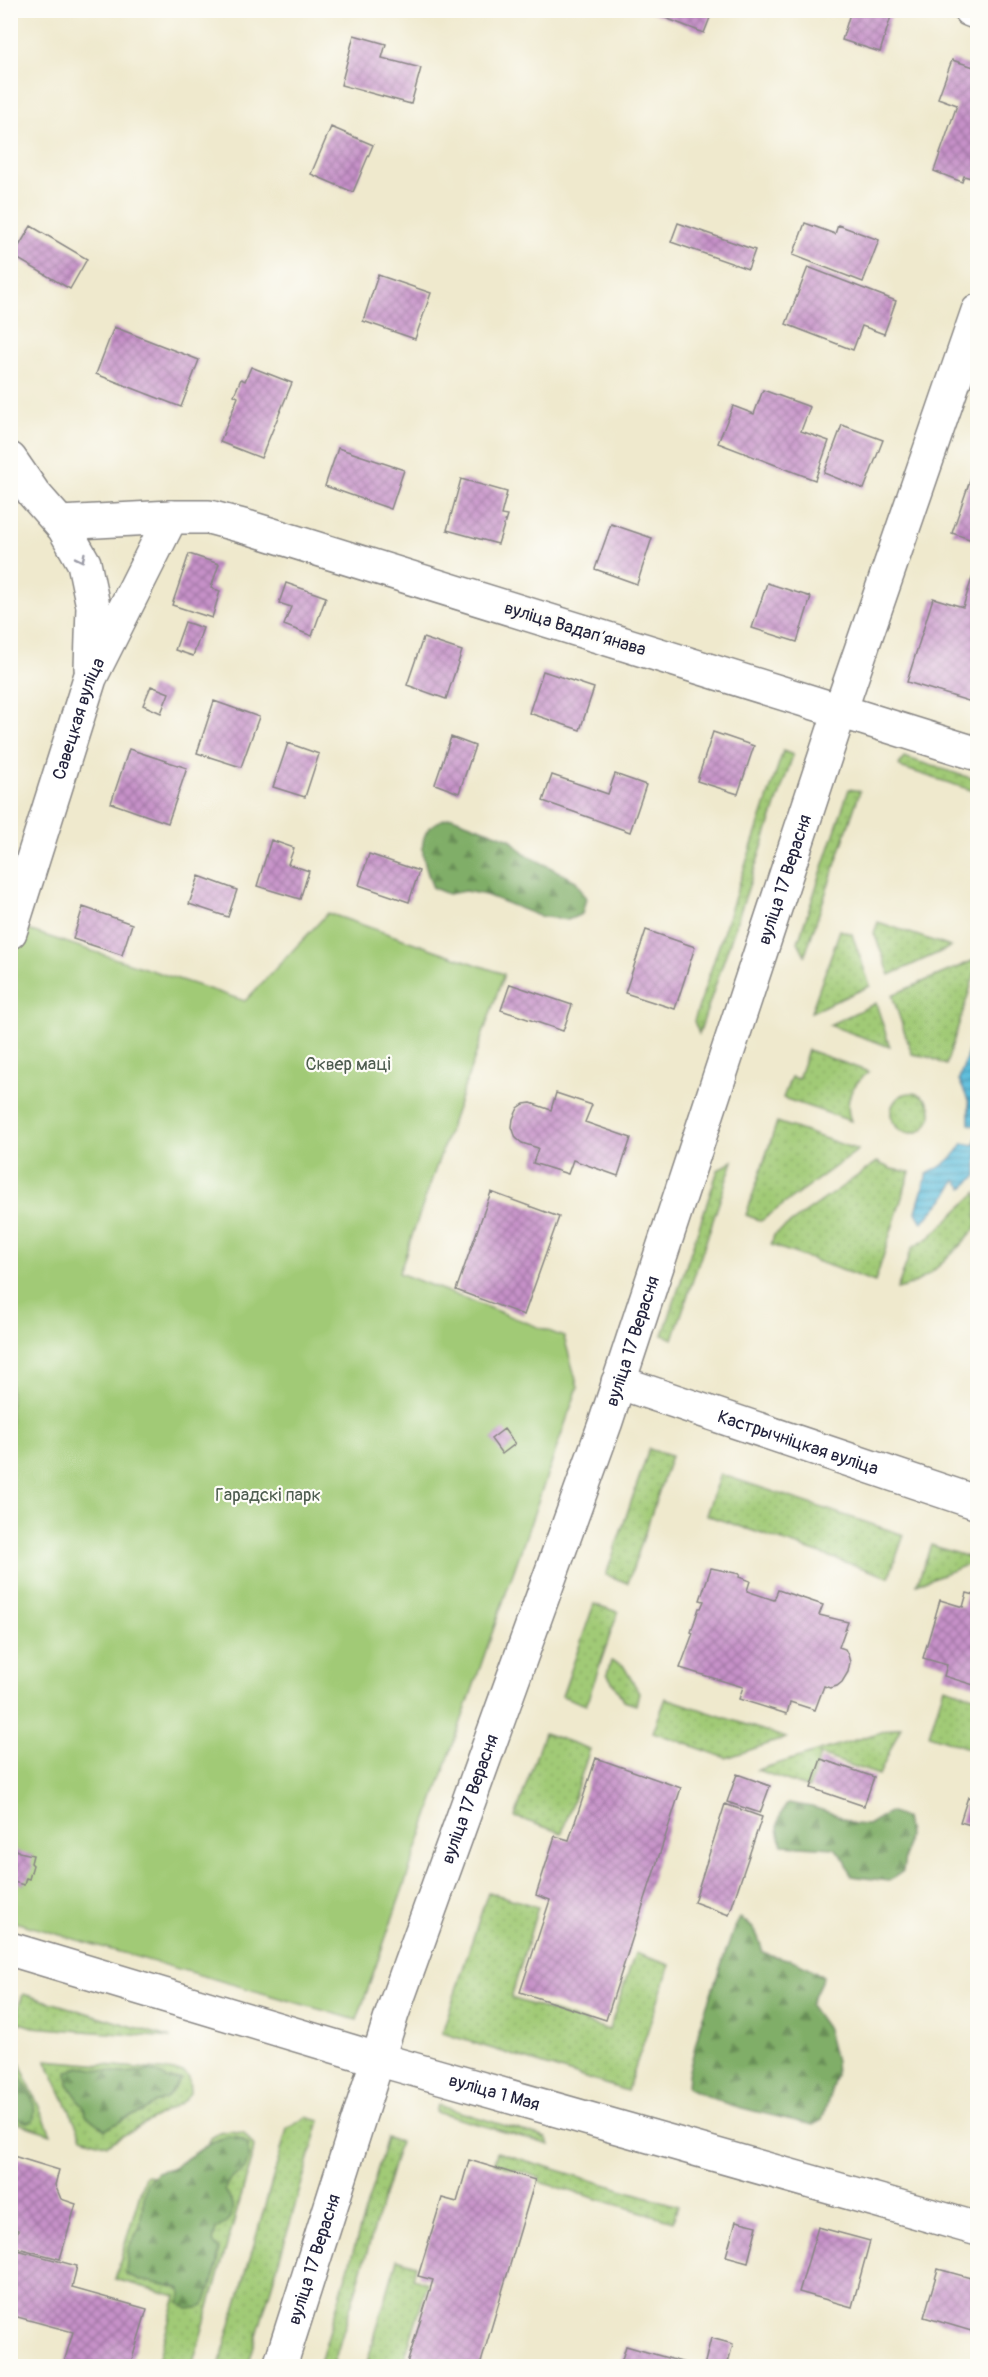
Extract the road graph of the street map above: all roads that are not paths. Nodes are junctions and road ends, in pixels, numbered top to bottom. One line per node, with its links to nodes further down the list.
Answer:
1 (970, 10): 2 (street)
2 (978, 13)
3 (978, 311): 8 (street, вуліца 17 Верасня)
4 (10, 459): 6 (street)
5 (171, 517): 6 (street, вуліца Вадапʼянава); 7 (street, Савецкая вуліца); 8 (street, вуліца Вадапʼянава)
6 (60, 524): 7 (street, one-way to 7)
7 (90, 678): 10 (street, Савецкая вуліца)
8 (840, 711): 9 (street, вуліца Вадапʼянава); 11 (street, вуліца 17 Верасня)
9 (978, 754)
10 (10, 932)
11 (618, 1382): 12 (street, Кастрычніцкая вуліца); 14 (street, вуліца 17 Верасня)
12 (978, 1503)
13 (10, 1949): 14 (street, вуліца 1 Мая)
14 (377, 2059): 15 (street, вуліца 1 Мая); 16 (street, вуліца 17 Верасня)
15 (978, 2229)
16 (280, 2367)

